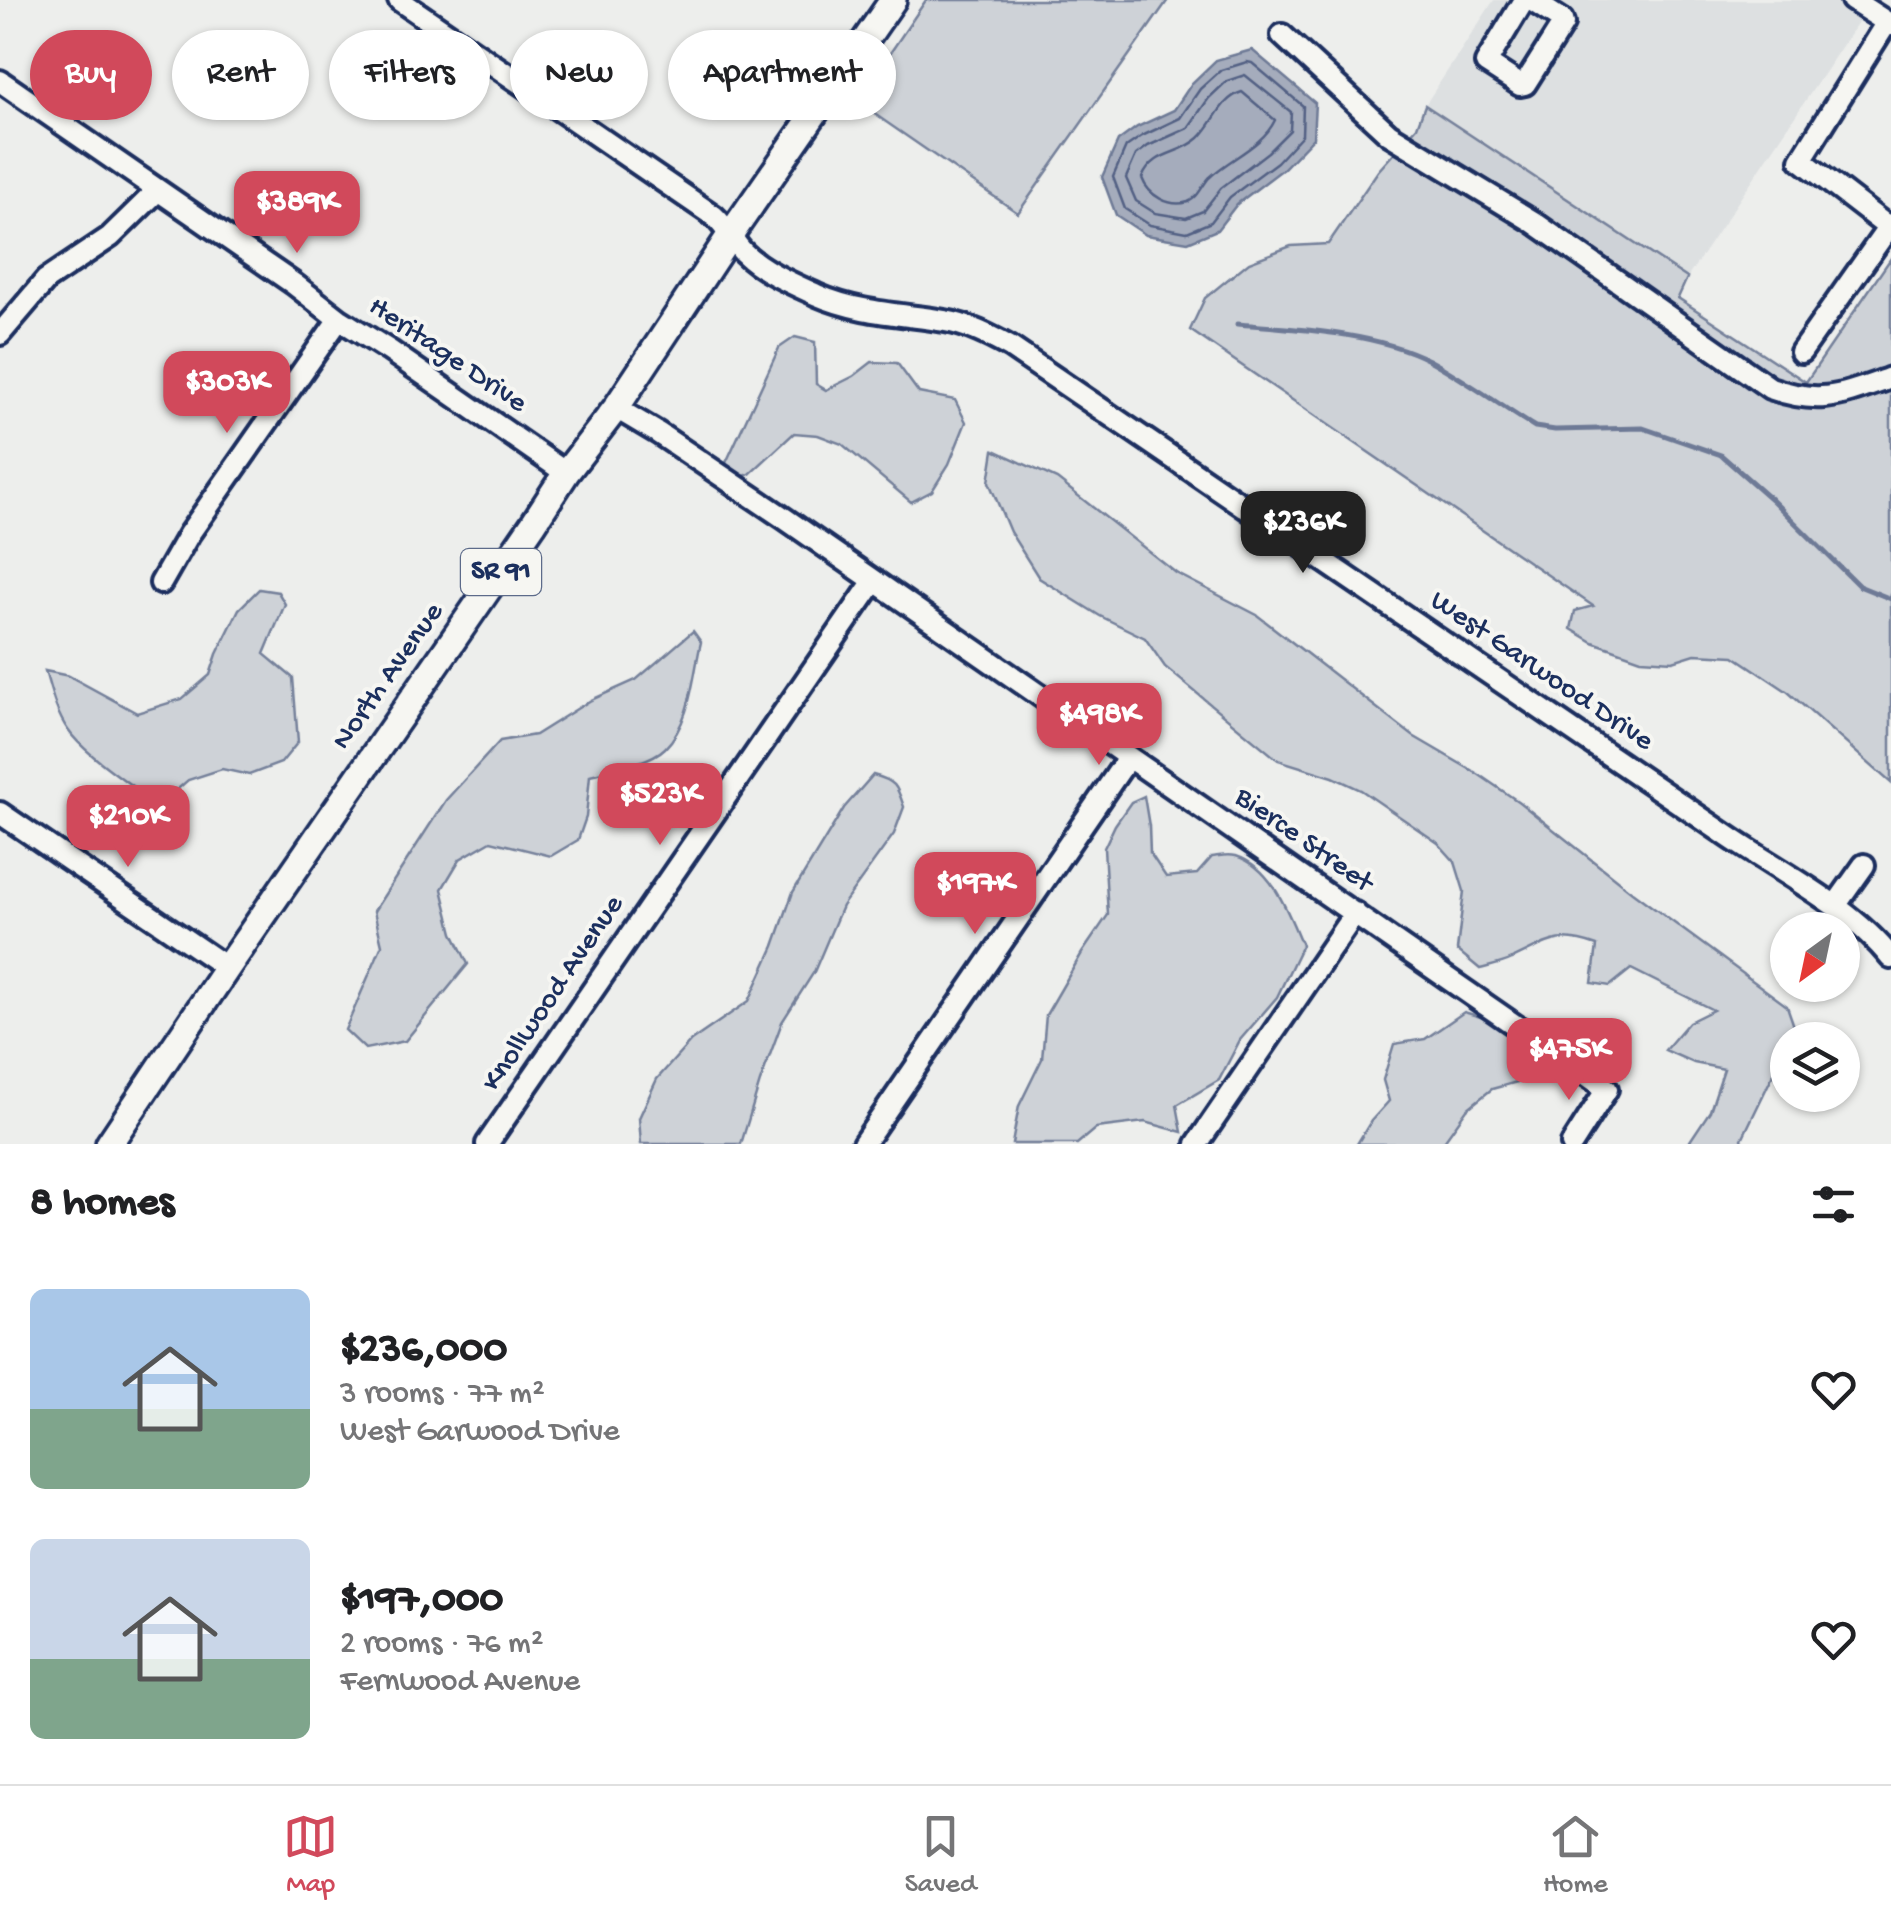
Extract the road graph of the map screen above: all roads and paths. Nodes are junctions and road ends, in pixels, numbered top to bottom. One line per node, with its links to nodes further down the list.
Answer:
1 (399, 0): 9 (street, West Garwood Drive)
2 (893, 0): 9 (main road, North Avenue / SR 91)
3 (1852, 0): 4 (street)
4 (1889, 24): 8 (street)
5 (1282, 35): 13 (street)
6 (0, 82): 7 (street, Heritage Drive)
7 (157, 191): 10 (street, Heritage Drive); 11 (street)
8 (1890, 226): 12 (street)
9 (731, 234): 14 (main road, North Avenue / SR 91); 21 (street, West Garwood Drive)
10 (339, 319): 15 (street, Heritage Drive); 17 (street)
11 (0, 334)
12 (1802, 352)
13 (1891, 378)
14 (616, 408): 15 (main road, North Avenue / SR 91); 16 (street, Bierce Street)
15 (566, 473): 24 (main road, North Avenue / SR 91)
16 (874, 581): 18 (street, Bierce Street); 26 (street, Knollwood Avenue)
17 (161, 582)
18 (1128, 758): 22 (street, Bierce Street); 27 (street)
19 (0, 813): 24 (street)
20 (1864, 864): 21 (street)
21 (1835, 906): 23 (street, West Garwood Drive)
22 (1356, 913): 28 (street); 29 (street, Bierce Street)
23 (1891, 958)
24 (227, 968): 25 (main road, North Avenue / SR 91)
25 (111, 1143)
26 (488, 1144)
27 (863, 1144)
28 (1197, 1144)
29 (1572, 1144)

